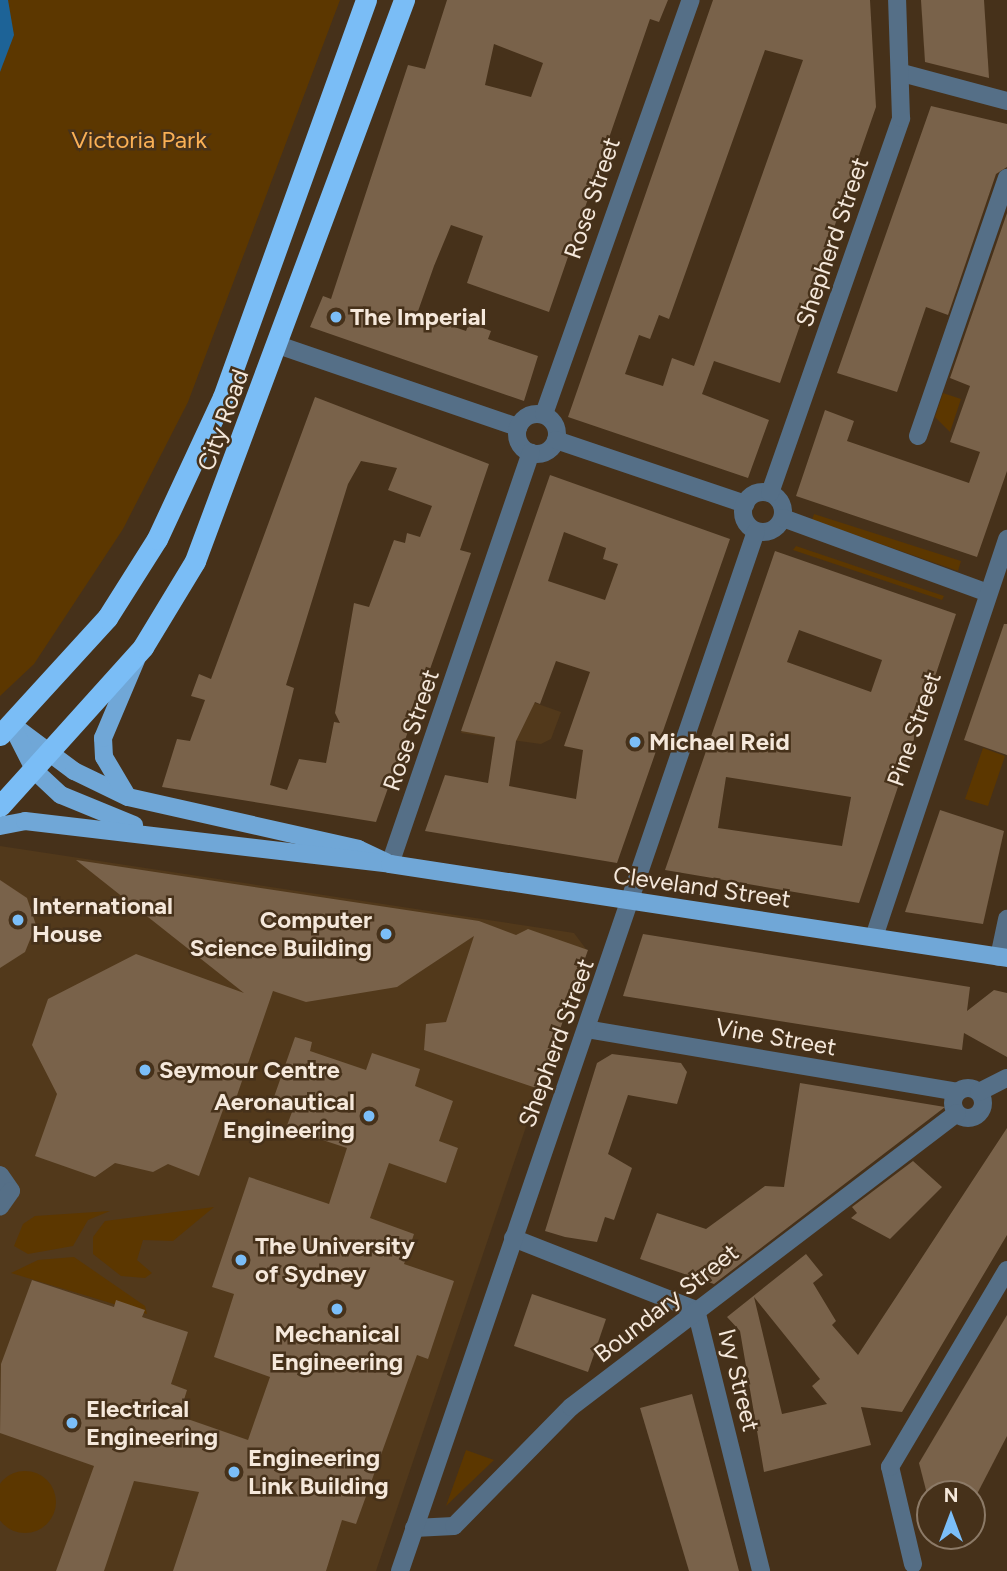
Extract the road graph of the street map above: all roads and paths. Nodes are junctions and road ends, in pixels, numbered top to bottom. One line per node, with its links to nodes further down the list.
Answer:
1 (366, 0): 21 (highway, City Road)
2 (404, 0): 8 (highway, City Road)
3 (691, 0): 9 (street, Rose Street)
4 (897, 0): 5 (street, Shepherd Street)
5 (902, 73): 6 (street); 14 (street, Shepherd Street)
6 (1007, 102)
7 (1007, 178): 11 (street)
8 (278, 345): 10 (street); 20 (highway, City Road)
9 (544, 414): 10 (street); 12 (street)
10 (518, 427): 13 (street)
11 (918, 436)
12 (556, 440): 13 (street); 15 (street)
13 (531, 453): 28 (street, Rose Street)
14 (770, 493): 15 (street); 16 (street)
15 (745, 504): 17 (street)
16 (783, 518): 17 (street); 19 (street)
17 (756, 531): 29 (street, Shepherd Street)
18 (1007, 540): 19 (street, Pine Street)
19 (988, 593): 31 (street, Pine Street)
20 (143, 647): 22 (highway, City Road); 24 (main road)
21 (5, 730): 22 (main road, Cleveland Street); 23 (main road, Cleveland Street)
22 (54, 752): 23 (highway, City Road); 24 (main road, Cleveland Street)
23 (35, 771): 25 (highway, City Road); 27 (main road, Cleveland Street)
24 (128, 797): 28 (main road, Cleveland Street)
25 (0, 806)
26 (0, 826): 27 (main road, Cleveland Street)
27 (178, 838): 28 (main road, Cleveland Street)
28 (390, 864): 29 (main road, Cleveland Street)
29 (633, 903): 31 (main road, Cleveland Street); 33 (street, Shepherd Street)
30 (1007, 919): 32 (street)
31 (874, 937): 32 (main road, Cleveland Street)
32 (1003, 958)
33 (586, 1029): 35 (street, Vine Street); 40 (street, Shepherd Street)
34 (1007, 1078): 36 (street)
35 (958, 1092): 36 (street, Vine Street); 37 (street)
36 (979, 1093): 37 (street, Boundary Street)
37 (957, 1113): 42 (street, Boundary Street)
38 (0, 1175): 39 (street)
39 (0, 1207)
40 (513, 1238): 42 (street, Ivy Street); 43 (street, Shepherd Street)
41 (1007, 1270): 44 (street)
42 (696, 1310): 43 (street, Boundary Street); 46 (street, Ivy Street)
43 (414, 1528): 45 (street, Shepherd Street)
44 (913, 1564)
45 (400, 1571)
46 (761, 1571)

